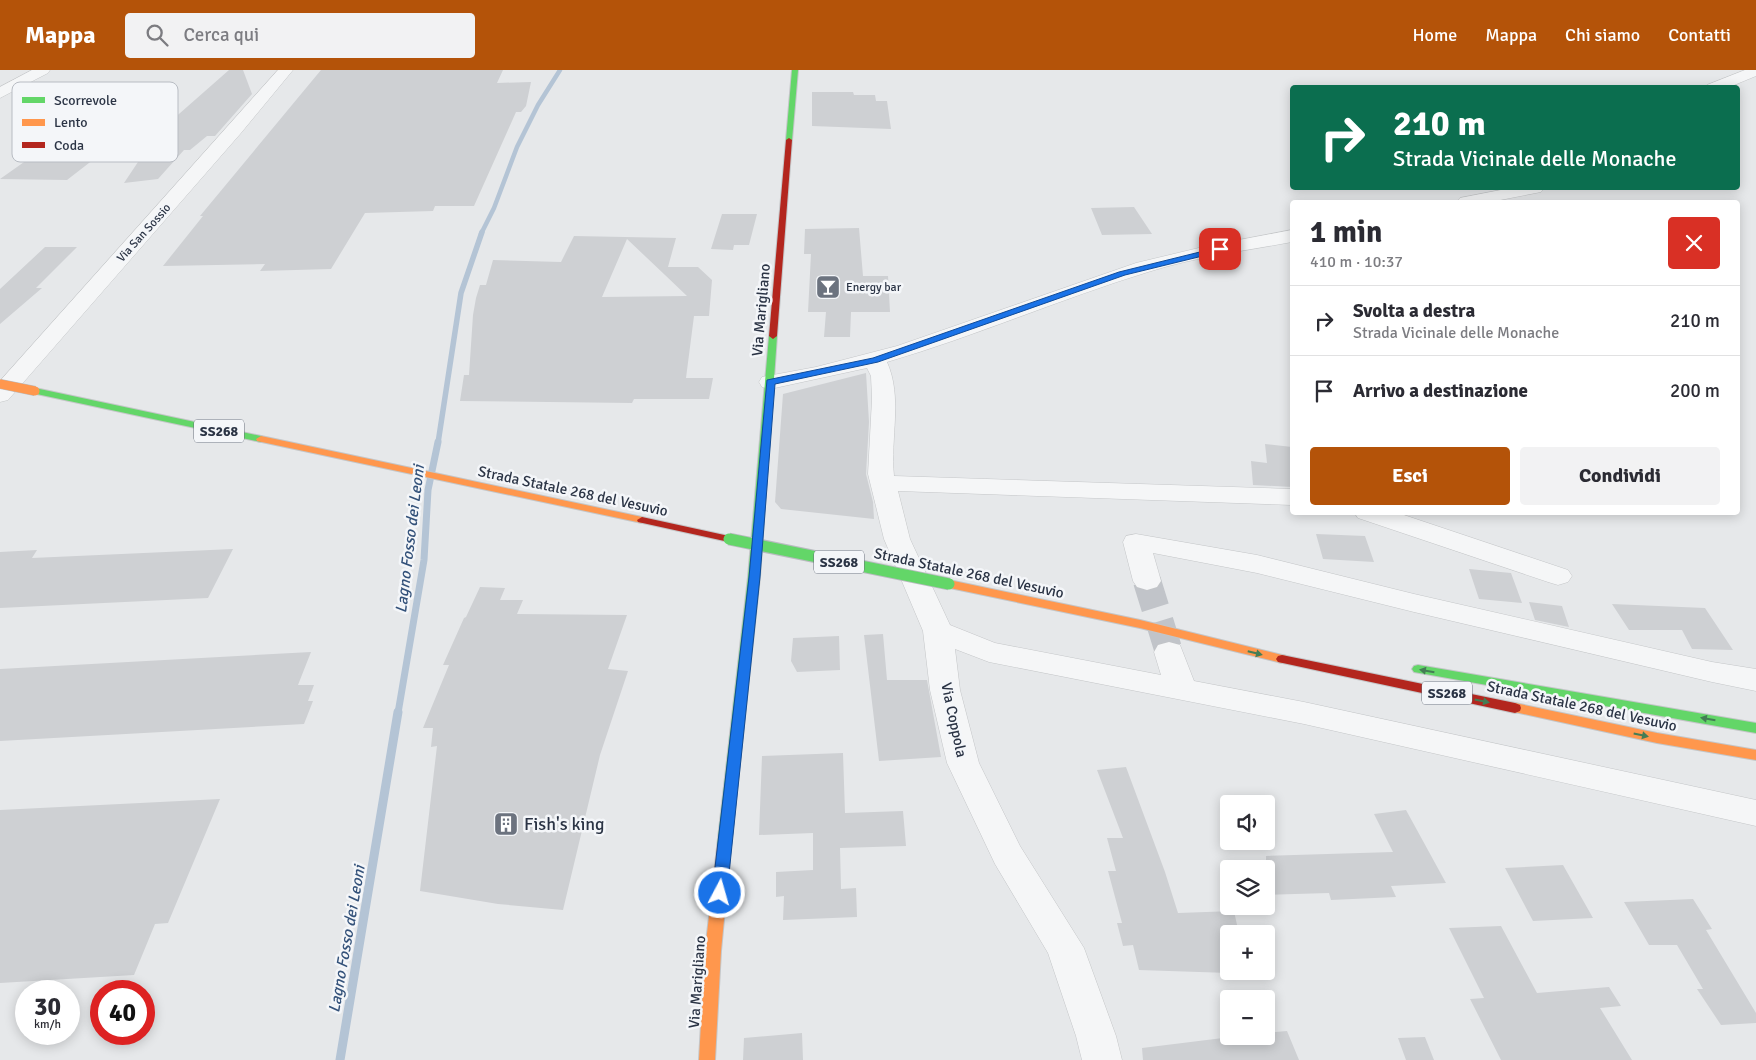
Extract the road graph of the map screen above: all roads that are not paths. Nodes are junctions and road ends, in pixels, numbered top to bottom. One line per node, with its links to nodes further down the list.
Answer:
1 (43, 70): 5 (street)
2 (286, 70): 15 (street, Via San Sossio)
3 (795, 70): 13 (main road, Via Marigliano)
4 (1756, 71): 6 (street)
5 (21, 82)
6 (1720, 85)
7 (12, 87): 8 (street)
8 (0, 93)
9 (1524, 190): 10 (street)
10 (1476, 200)
11 (1290, 236): 12 (street)
12 (875, 360): 13 (street); 16 (street, Via Coppola)
13 (770, 382): 31 (main road, Via Marigliano)
14 (0, 384): 21 (main road, Strada Statale 268 del Vesuvio / SS268, bridge)
15 (0, 395)
16 (884, 483): 17 (street); 22 (street, Via Coppola)
17 (1290, 497)
18 (1376, 515): 19 (street)
19 (1558, 576)
20 (1147, 581): 26 (street)
21 (1140, 624): 23 (main road, Strada Statale 268 del Vesuvio / SS268); 29 (main road, Strada Statale 268 del Vesuvio / SS268, one-way to 29)
22 (938, 631): 27 (street); 32 (street, Via Coppola)
23 (1266, 643)
24 (1169, 652): 27 (street)
25 (1402, 666): 28 (main road, Strada Statale 268 del Vesuvio / SS268, one-way to 25)
26 (1756, 680)
27 (1181, 689): 30 (street)
28 (1756, 728)
29 (1756, 755)
30 (1756, 813)
31 (706, 1060)
32 (1102, 1060)

